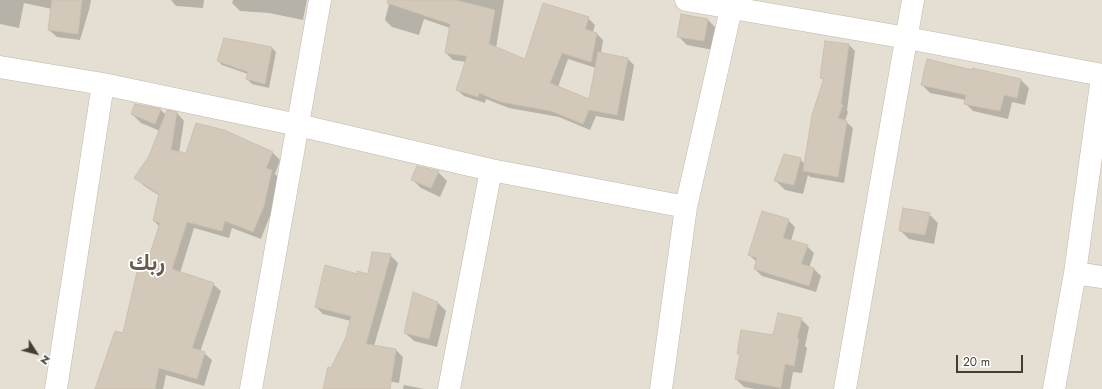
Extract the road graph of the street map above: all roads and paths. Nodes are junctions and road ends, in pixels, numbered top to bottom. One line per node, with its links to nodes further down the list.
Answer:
1 (320, 0): 9 (street)
2 (686, 0): 4 (street)
3 (913, 0): 5 (street)
4 (732, 4): 5 (street); 11 (street)
5 (906, 38): 7 (street); 18 (street)
6 (0, 67): 8 (street)
7 (1102, 76): 12 (street)
8 (104, 84): 9 (street); 14 (street)
9 (298, 125): 10 (street); 15 (street)
10 (491, 170): 11 (street); 16 (street)
11 (686, 207): 17 (street)
12 (1075, 273): 13 (street); 19 (street)
13 (1102, 277)
14 (56, 389)
15 (251, 389)
16 (449, 389)
17 (661, 389)
18 (845, 389)
19 (1054, 389)

